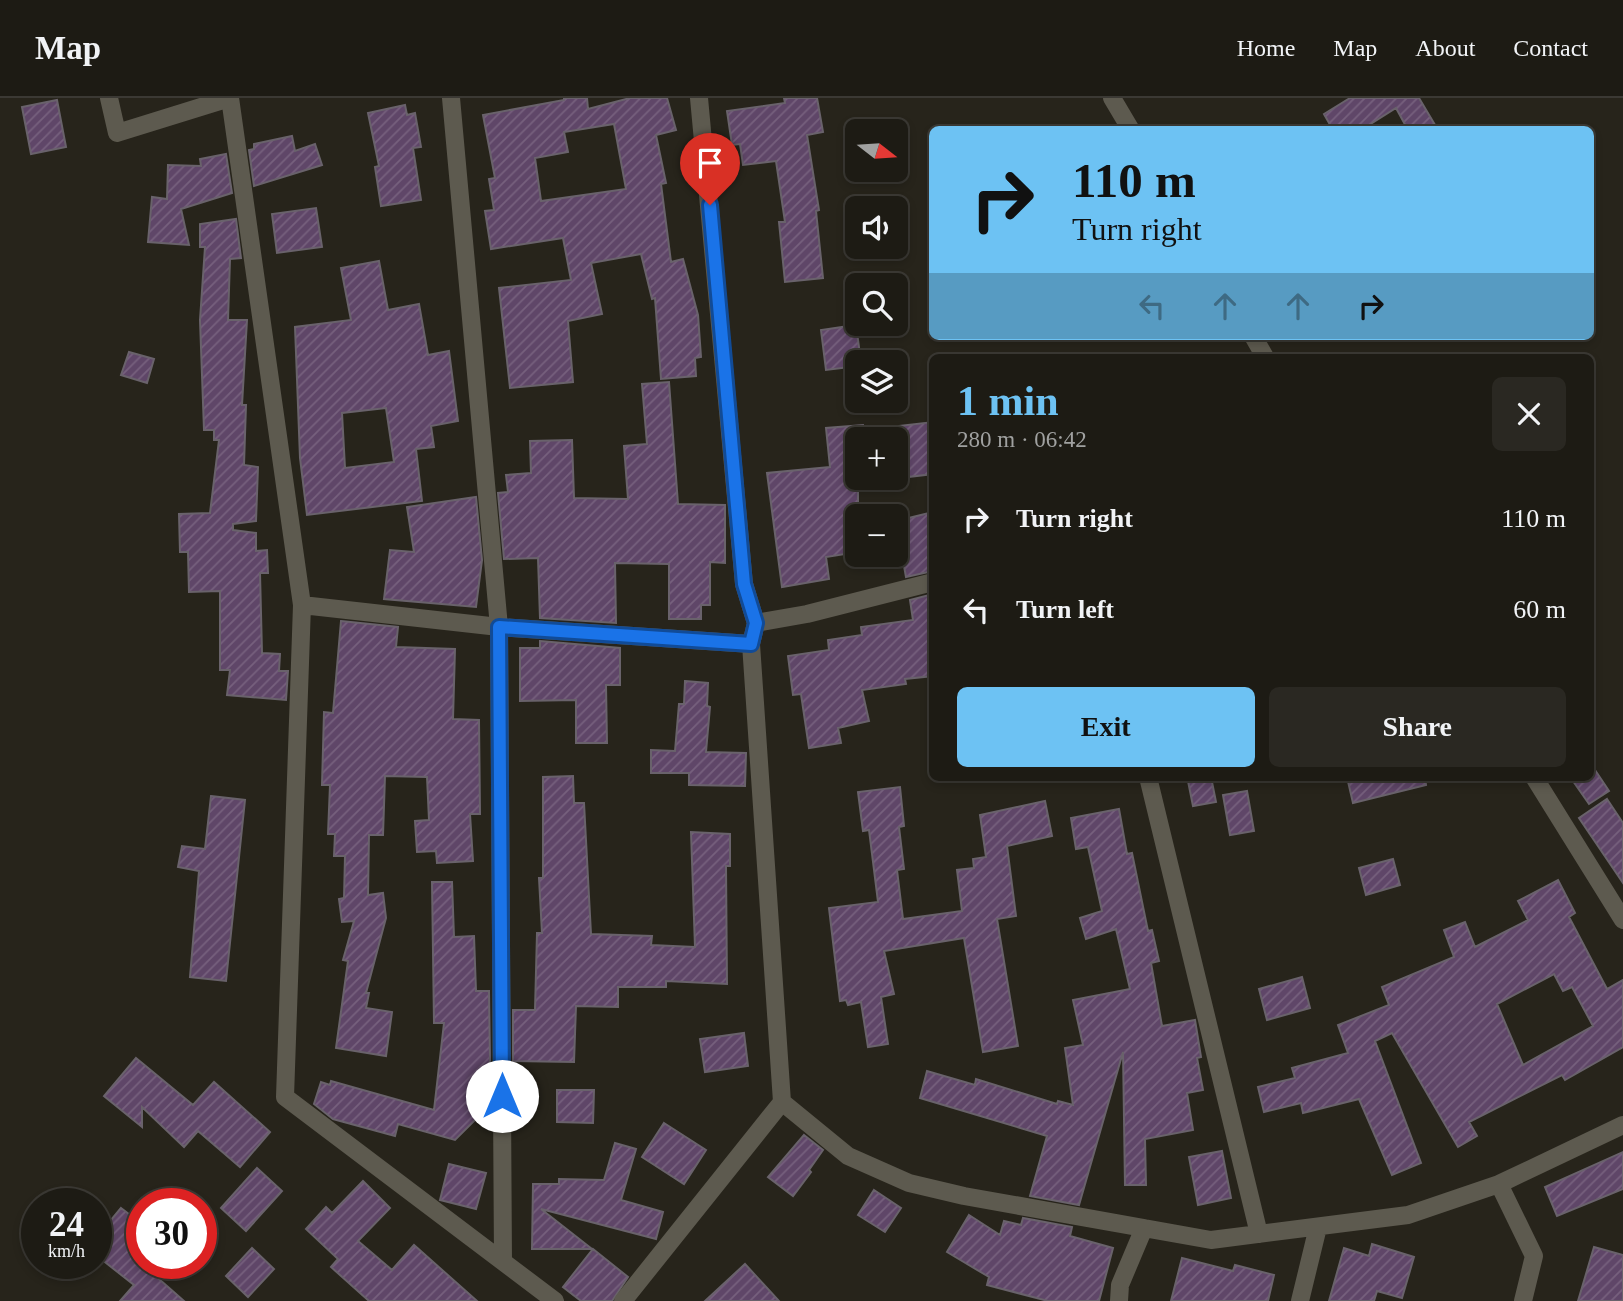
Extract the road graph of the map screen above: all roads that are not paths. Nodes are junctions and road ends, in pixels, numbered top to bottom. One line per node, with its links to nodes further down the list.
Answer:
1 (109, 98): 7 (street)
2 (452, 98): 9 (street)
3 (699, 98): 8 (street)
4 (1112, 98): 5 (street)
5 (1129, 126)
6 (929, 583): 8 (street)
7 (302, 604): 9 (street); 20 (street)
8 (756, 623): 10 (street)
9 (499, 627): 10 (street); 20 (street)
10 (751, 644): 14 (street)
11 (1149, 781): 19 (street)
12 (1536, 781): 13 (street)
13 (1623, 920)
14 (782, 1102): 18 (street); 22 (street)
15 (1623, 1125): 16 (street)
16 (1499, 1184): 17 (street); 25 (street)
17 (1318, 1227): 19 (street); 24 (street)
18 (1144, 1228): 19 (street); 23 (street)
19 (1259, 1234)
20 (503, 1261): 21 (street)
21 (555, 1301)
22 (623, 1301)
23 (1119, 1301)
24 (1300, 1301)
25 (1523, 1301)

